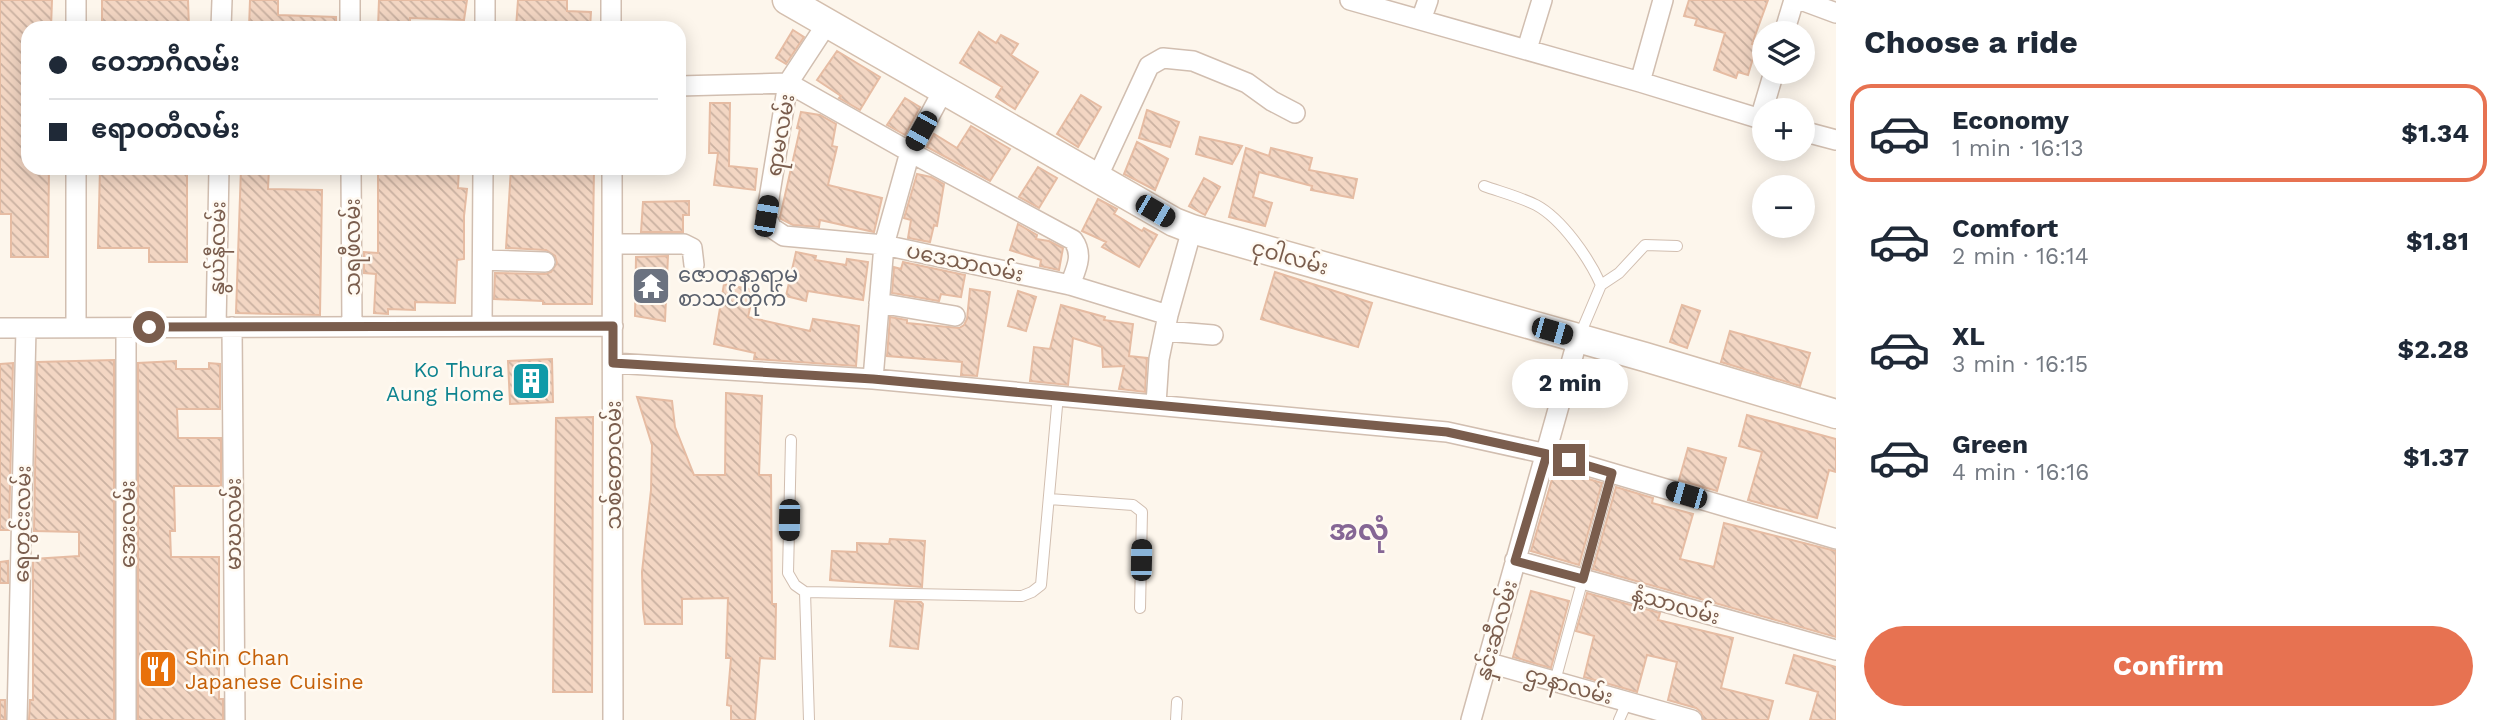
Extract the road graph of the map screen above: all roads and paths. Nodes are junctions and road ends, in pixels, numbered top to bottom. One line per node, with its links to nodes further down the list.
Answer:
1 (76, 0): 15 (street)
2 (222, 0): 16 (street)
3 (350, 0): 17 (street)
4 (485, 0): 18 (street)
5 (611, 0): 19 (street)
6 (787, 0): 21 (street, ငုဝါလမ်း)
7 (1350, 0): 14 (street)
8 (1428, 0): 14 (street)
9 (1542, 0): 22 (street)
10 (1663, 0): 23 (street)
11 (1794, 0): 20 (street)
12 (1801, 0): 13 (street)
13 (1836, 13)
14 (1422, 20): 22 (street)
15 (76, 21)
16 (221, 21)
17 (350, 21)
18 (485, 21)
19 (611, 21)
20 (1788, 21)
21 (828, 22): 24 (street, ရာမလမ်း); 26 (street, ငုဝါလမ်း)
22 (1527, 50): 23 (street)
23 (1640, 82): 28 (street)
24 (788, 83): 25 (street); 31 (street); 39 (street, ရာမလမ်း)
25 (686, 86)
26 (944, 89): 31 (street); 37 (street, ငုဝါလမ်း)
27 (1294, 113): 37 (street)
28 (1752, 117)
29 (1815, 134): 30 (street)
30 (1836, 140)
31 (909, 152): 42 (street); 47 (street)
32 (76, 175): 58 (street)
33 (219, 175): 54 (street, နွယ်နီလမ်း)
34 (351, 175): 55 (street, သရဖီလမ်း)
35 (484, 175): 44 (street)
36 (612, 175): 41 (street, သစ်တောလမ်း)
37 (1097, 178): 40 (street, ငုဝါလမ်း)
38 (1484, 186): 48 (lane)
39 (766, 216): 42 (street, ပဒေသာလမ်း)
40 (1192, 229): 51 (street); 61 (street, ငုဝါလမ်း)
41 (612, 244): 46 (street); 53 (street, သစ်တောလမ်း)
42 (884, 245): 47 (street, ပဒေသာလမ်း); 49 (street)
43 (1677, 246): 48 (lane)
44 (483, 260): 45 (street); 52 (street)
45 (545, 262)
46 (694, 265)
47 (1070, 285): 51 (street, ပဒေသာလမ်း)
48 (1601, 285): 61 (lane)
49 (879, 303): 50 (street); 63 (street)
50 (955, 316)
51 (1167, 323): 60 (street, ပဒေသာလမ်း); 65 (street)
52 (482, 326): 53 (street); 55 (street)
53 (613, 326): 62 (street, သစ်တောလမ်း)
54 (224, 327): 55 (street); 59 (street); 83 (street, မာဃလမ်း)
55 (352, 327)
56 (0, 328): 57 (street)
57 (26, 328): 58 (street); 81 (street, ရေတွင်းလမ်း)
58 (76, 328): 59 (street)
59 (126, 328): 82 (street, အေးလမ်း)
60 (1213, 335)
61 (1578, 338): 66 (street, ငုဝါလမ်း); 68 (street, နှင်းဆီလမ်း)
62 (613, 363): 63 (street); 84 (street, သစ်တောလမ်း)
63 (873, 379): 64 (street)
64 (1058, 395): 65 (street); 70 (lane)
65 (1156, 404): 68 (street)
66 (1836, 414)
67 (791, 440): 74 (lane)
68 (1547, 454): 69 (street); 72 (street, နှင်းဆီလမ်း)
69 (1612, 473): 71 (street); 73 (lane)
70 (1049, 499): 74 (lane); 75 (lane)
71 (1836, 539)
72 (1515, 561): 73 (street, နံ့သာလမ်း); 77 (street, နှင်းဆီလမ်း)
73 (1583, 579): 76 (street, နံ့သာလမ်း); 78 (lane)
74 (805, 592): 85 (lane)
75 (1140, 608)
76 (1836, 650)
77 (1486, 662): 78 (street, ဌာနာလမ်း); 87 (street, နှင်းဆီလမ်း)
78 (1555, 681): 80 (street, ဌာနာလမ်း)
79 (1177, 702): 86 (lane)
80 (1627, 702): 88 (lane); 89 (street, ဌာနာလမ်း)
81 (17, 720)
82 (126, 720)
83 (235, 720)
84 (613, 720)
85 (809, 720)
86 (1176, 720)
87 (1471, 720)
88 (1619, 720)
89 (1692, 720)

